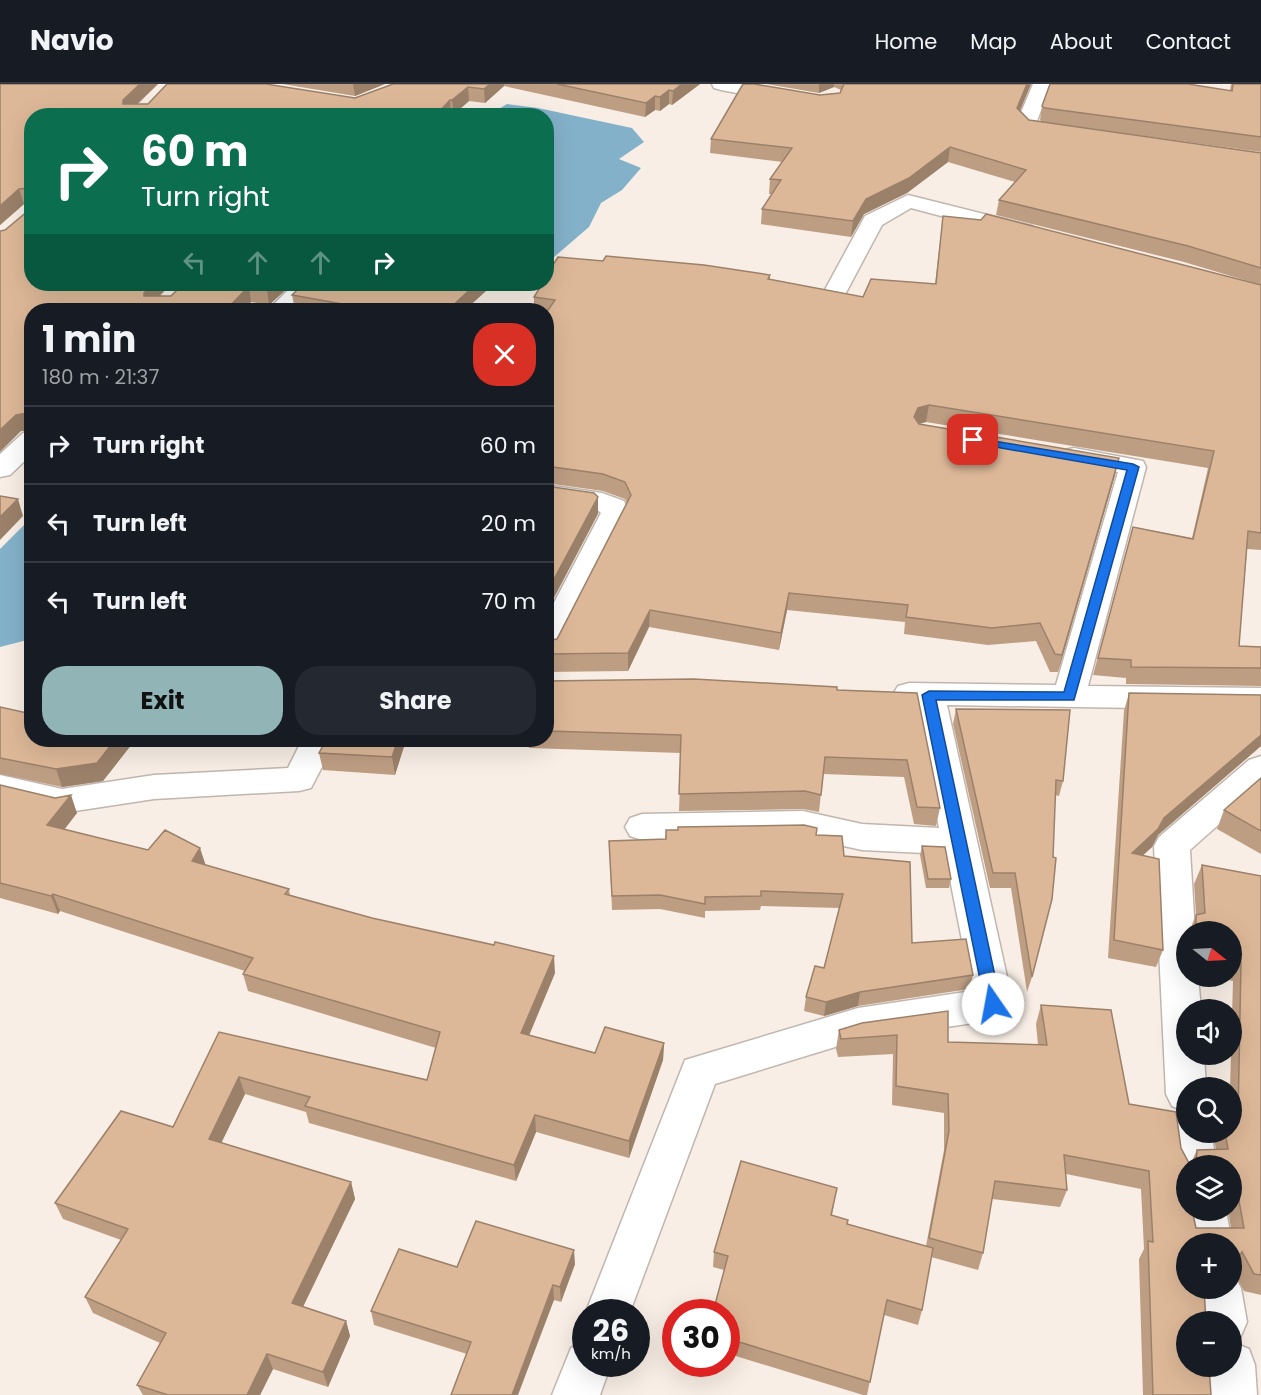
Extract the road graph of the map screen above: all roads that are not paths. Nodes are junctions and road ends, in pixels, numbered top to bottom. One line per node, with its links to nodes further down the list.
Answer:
1 (721, 84): 3 (street)
2 (1042, 84): 4 (street)
3 (807, 99)
4 (1083, 136)
5 (1045, 236): 7 (street)
6 (294, 291): 8 (street)
7 (833, 297)
8 (285, 303)
9 (24, 447): 11 (street)
10 (1054, 453): 16 (street)
11 (0, 470)
12 (554, 495): 13 (street)
13 (554, 631)
14 (882, 693): 15 (street)
15 (929, 695): 16 (street); 22 (street)
16 (1070, 696): 17 (street)
17 (1261, 699)
18 (315, 747): 20 (street)
19 (1261, 768): 23 (street)
20 (0, 787)
21 (642, 827): 22 (street)
22 (959, 842): 24 (street)
23 (1185, 1077)
24 (612, 1299)
25 (583, 1377): 27 (street)
26 (1232, 1377): 28 (street)
27 (577, 1395)
28 (1233, 1395)

